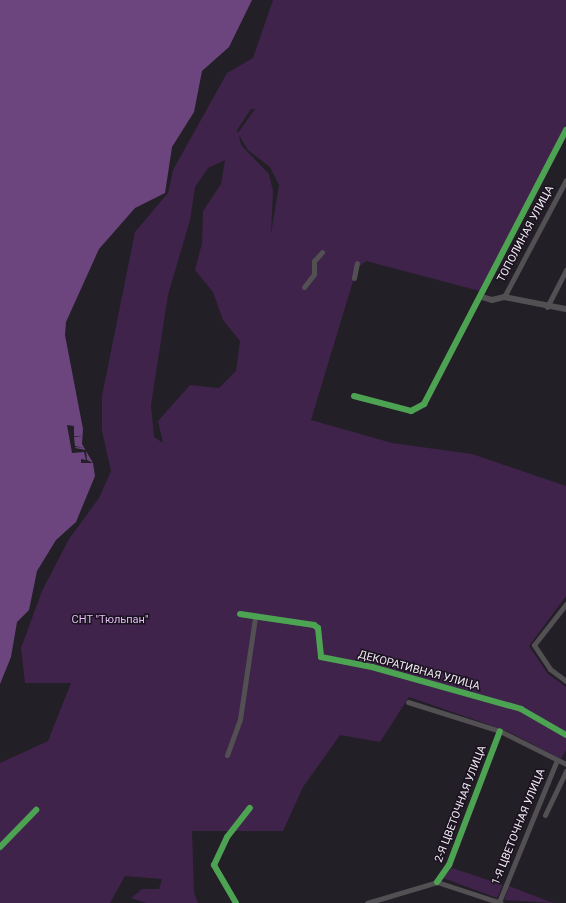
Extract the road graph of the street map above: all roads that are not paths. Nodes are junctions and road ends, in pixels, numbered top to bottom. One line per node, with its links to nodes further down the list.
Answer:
1 (566, 130): 8 (street)
2 (566, 180): 9 (street, ТОПОЛИНАЯ УЛИЦА)
3 (322, 252): 7 (street)
4 (357, 263): 6 (street)
5 (566, 270): 10 (street)
6 (354, 278)
7 (304, 287)
8 (482, 298): 9 (street); 12 (street)
9 (504, 298): 10 (street)
10 (548, 307): 11 (street)
11 (566, 309)
12 (354, 396)
13 (566, 604): 16 (street)
14 (240, 614): 15 (street, ДЕКОРАТИВНАЯ УЛИЦА)
15 (255, 618): 19 (street, ДЕКОРАТИВНАЯ УЛИЦА); 20 (street)
16 (566, 681)
17 (408, 702): 18 (street)
18 (500, 731): 21 (street); 28 (street, 2-Я ЦВЕТОЧНАЯ УЛИЦА)
19 (566, 735)
20 (227, 755)
21 (557, 760): 22 (street); 31 (street, 1-Я ЦВЕТОЧНАЯ УЛИЦА)
22 (566, 764)
23 (566, 771): 26 (street)
24 (250, 808): 29 (street)
25 (36, 810): 27 (street)
26 (545, 815)
27 (0, 847)
28 (437, 882): 30 (street); 31 (street)
29 (236, 903)
30 (367, 903)
31 (500, 903)

